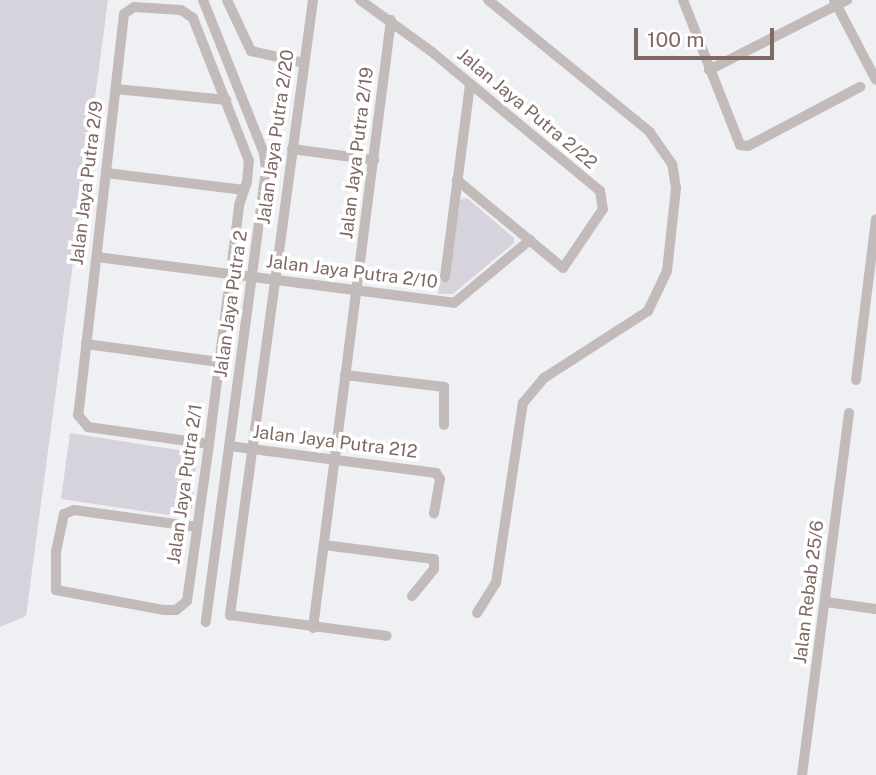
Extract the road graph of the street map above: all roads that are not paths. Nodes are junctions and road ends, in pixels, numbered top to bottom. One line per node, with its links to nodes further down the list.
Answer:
1 (203, 0): 26 (street, Jalan Jaya Putra 2)
2 (227, 0): 10 (street)
3 (313, 0): 10 (street, Jalan Jaya Putra 2/20)
4 (360, 0): 9 (street, Jalan Jaya Putra 2/22)
5 (488, 0): 46 (street)
6 (683, 0): 11 (street)
7 (839, 2): 11 (street); 12 (street)
8 (187, 12): 15 (street, Jalan Jaya Putra 2/9); 16 (street, Jalan Jaya Putra 2/1)
9 (391, 20): 13 (street, Jalan Jaya Putra 2/22); 18 (street, Jalan Jaya Putra 2/19)
10 (304, 63): 17 (street, Jalan Jaya Putra 2/20)
11 (709, 71): 14 (street)
12 (876, 80)
13 (470, 85): 20 (street); 23 (street, Jalan Jaya Putra 2/22)
14 (860, 87)
15 (116, 89): 16 (street); 19 (street, Jalan Jaya Putra 2/9)
16 (226, 100): 21 (street, Jalan Jaya Putra 2/1)
17 (292, 149): 18 (street); 28 (street, Jalan Jaya Putra 2/20)
18 (374, 160): 29 (street, Jalan Jaya Putra 2/19)
19 (106, 173): 21 (street); 24 (street, Jalan Jaya Putra 2/9)
20 (457, 180): 23 (street); 27 (street)
21 (244, 190): 25 (street, Jalan Jaya Putra 2/1)
22 (876, 219): 33 (street)
23 (530, 240): 29 (street, Jalan Jaya Putra 2/10)
24 (97, 257): 25 (street, Jalan Jaya Putra 2/10); 30 (street, Jalan Jaya Putra 2/9)
25 (231, 274): 26 (street, Jalan Jaya Putra 2/10); 31 (street, Jalan Jaya Putra 2/1)
26 (252, 277): 28 (street, Jalan Jaya Putra 2/10); 37 (street, Jalan Jaya Putra 2)
27 (445, 277)
28 (275, 279): 29 (street, Jalan Jaya Putra 2/10); 38 (street, Jalan Jaya Putra 2/20)
29 (357, 290): 32 (street, Jalan Jaya Putra 2/19)
30 (86, 344): 31 (street); 36 (street, Jalan Jaya Putra 2/9)
31 (219, 362): 36 (street, Jalan Jaya Putra 2/1)
32 (345, 375): 35 (street); 39 (street, Jalan Jaya Putra 2/19)
33 (856, 380)
34 (849, 413): 44 (street, Jalan Rebab 25/6)
35 (444, 425)
36 (209, 444): 41 (street, Jalan Jaya Putra 2/1)
37 (229, 446): 38 (street, Jalan Jaya Putra 212); 47 (street, Jalan Jaya Putra 2)
38 (251, 449): 39 (street, Jalan Jaya Putra 212); 48 (street, Jalan Jaya Putra 2/20)
39 (335, 460): 40 (street, Jalan Jaya Putra 212); 42 (street, Jalan Jaya Putra 2/19)
40 (434, 513)
41 (197, 527): 41 (street, Jalan Jaya Putra 2/1)
42 (324, 545): 43 (street); 48 (street, Jalan Jaya Putra 2/19)
43 (412, 596)
44 (826, 602): 45 (street); 50 (street, Jalan Rebab 25/6)
45 (876, 609)
46 (477, 613)
47 (206, 622)
48 (313, 628): 49 (street)
49 (387, 636)
50 (802, 775)

